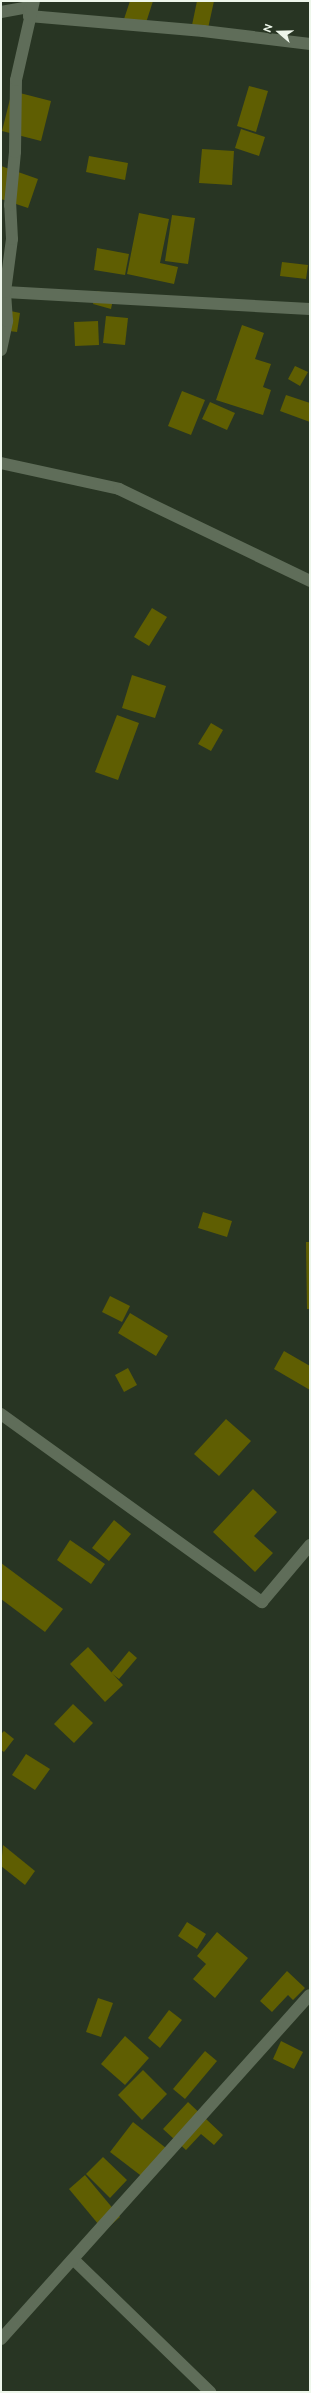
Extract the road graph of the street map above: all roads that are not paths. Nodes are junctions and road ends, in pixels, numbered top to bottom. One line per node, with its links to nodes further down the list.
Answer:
1 (34, 1): 3 (street)
2 (1, 12): 3 (street)
3 (29, 16): 4 (street); 5 (street)
4 (310, 44)
5 (5, 292): 6 (street); 7 (street)
6 (310, 309)
7 (1, 350)
8 (1, 463): 9 (street)
9 (310, 581)
10 (1, 1414): 11 (street)
11 (310, 1545)
12 (310, 1995): 13 (street)
13 (74, 2260): 14 (street); 15 (street)
14 (1, 2339)
15 (210, 2392)

